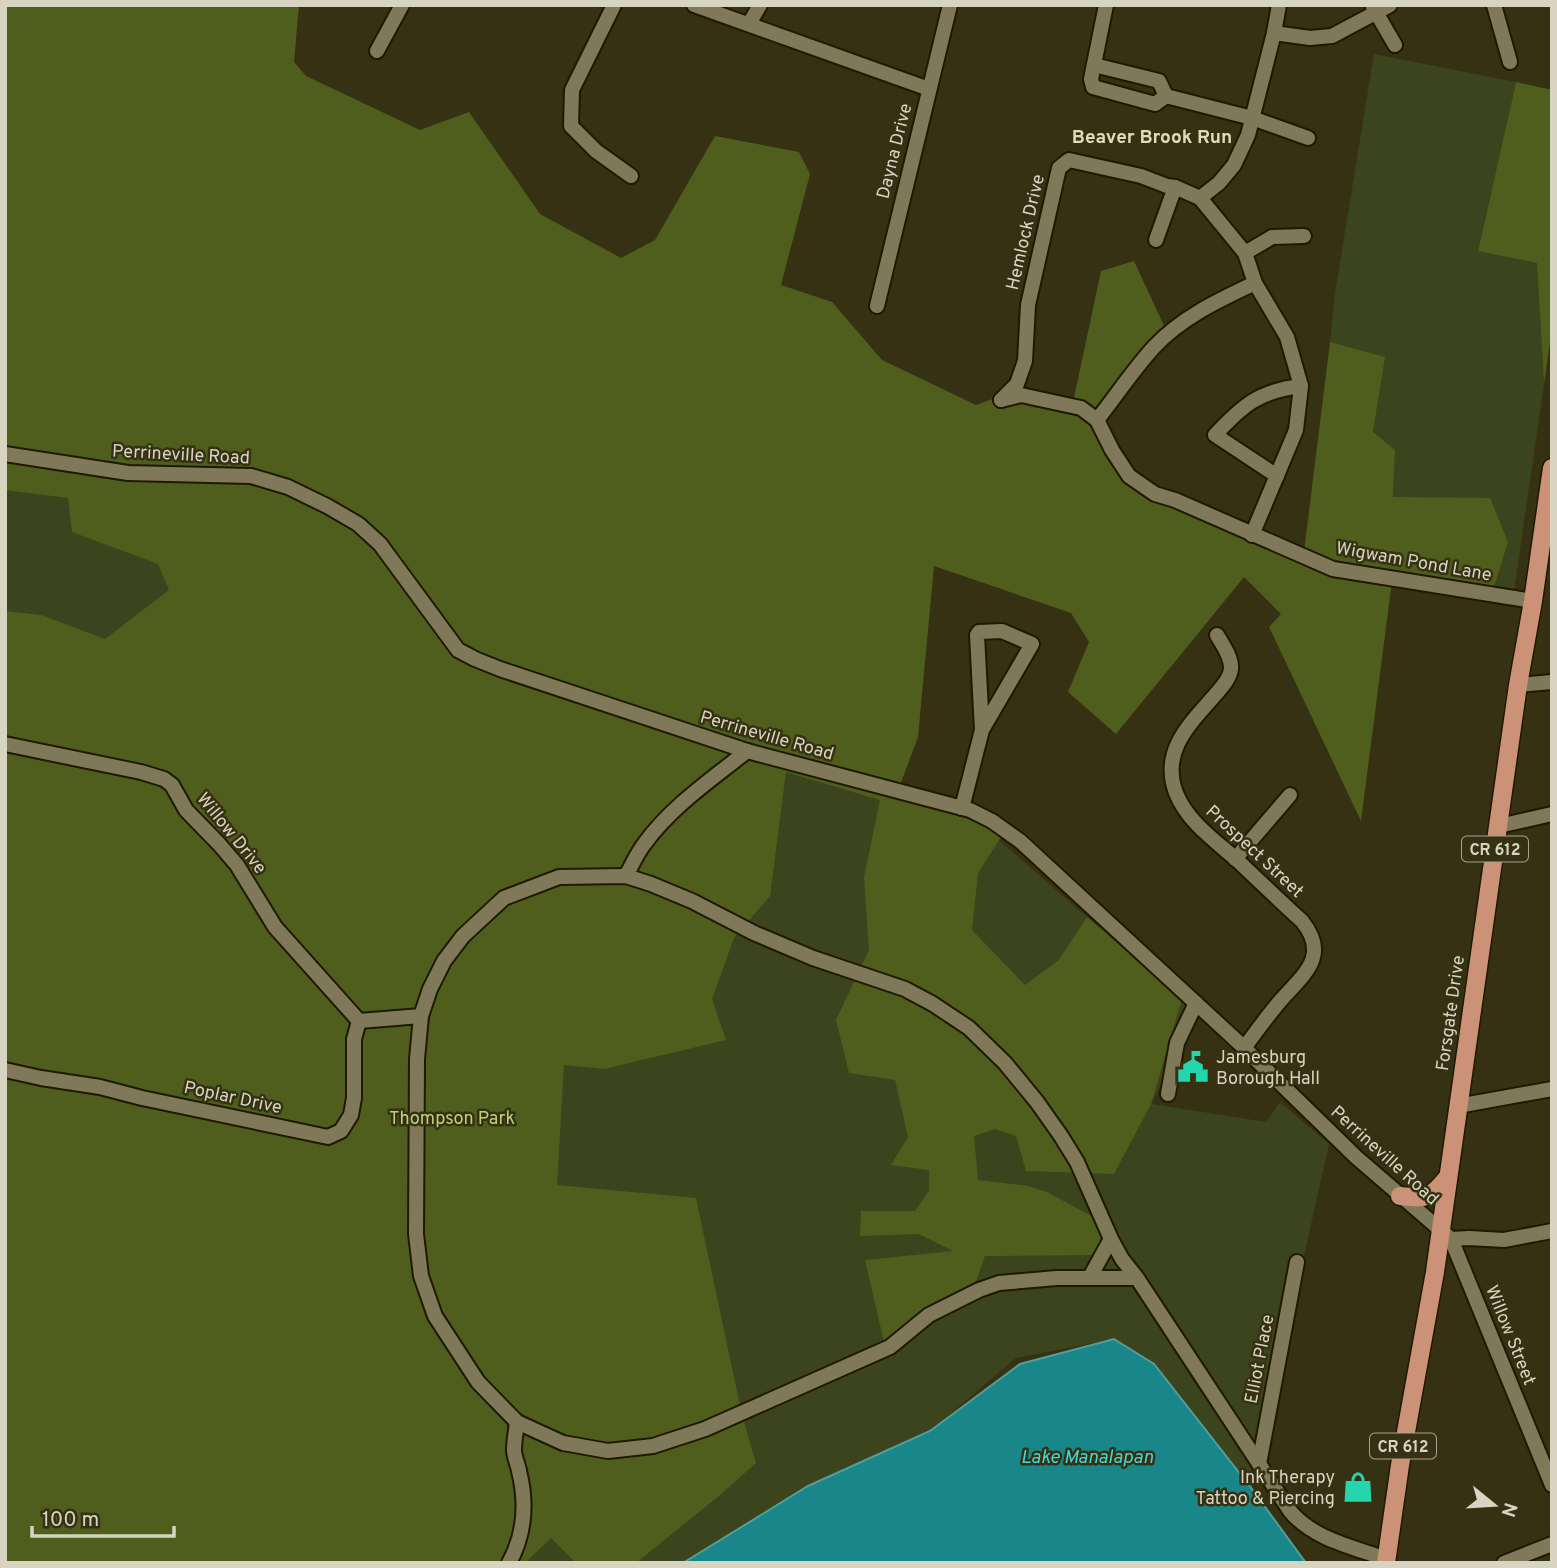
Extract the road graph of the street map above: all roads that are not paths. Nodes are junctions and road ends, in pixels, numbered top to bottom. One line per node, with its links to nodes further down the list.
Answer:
1 (402, 5): 14 (street)
2 (614, 5): 21 (street)
3 (694, 5): 11 (street)
4 (760, 5): 11 (street)
5 (950, 5): 17 (street, Dayna Drive)
6 (1106, 5): 16 (street)
7 (1279, 5): 12 (street)
8 (1390, 5): 10 (street)
9 (1494, 5): 15 (street)
10 (1374, 9): 12 (street); 13 (street)
11 (749, 24): 17 (street)
12 (1274, 33): 19 (street)
13 (1395, 45)
14 (377, 51)
15 (1510, 62)
16 (1094, 65): 18 (street); 18 (street)
17 (929, 89): 28 (street, Dayna Drive)
18 (1166, 96): 19 (street)
19 (1252, 118): 20 (street); 23 (street)
20 (1308, 138)
21 (631, 176)
22 (1175, 187): 23 (street, Hemlock Drive); 25 (street); 30 (street, Hemlock Drive)
23 (1200, 198): 26 (street, Hemlock Drive)
24 (1304, 236): 26 (street)
25 (1156, 240)
26 (1245, 253): 27 (street, Hemlock Drive)
27 (1255, 283): 29 (street, Hemlock Drive); 30 (street)
28 (877, 306)
29 (1301, 386): 33 (street, Hemlock Drive); 33 (street)
30 (1097, 421): 35 (street, Wigwam Pond Lane)
31 (5, 454): 42 (street, Perrineville Road)
32 (1552, 468): 34 (main road, Forsgate Drive / CR 612)
33 (1277, 476): 35 (street, Hemlock Drive)
34 (1550, 489): 36 (main road, Forsgate Drive / CR 612)
35 (1252, 535): 36 (street, Wigwam Pond Lane)
36 (1533, 601): 39 (main road, Forsgate Drive / CR 612)
37 (1217, 635): 47 (street, Prospect Street)
38 (1552, 682): 39 (street)
39 (1518, 685): 46 (main road, Forsgate Drive / CR 612)
40 (982, 730): 40 (street); 44 (street)
41 (5, 744): 51 (street, Willow Drive)
42 (747, 751): 44 (street, Perrineville Road); 48 (street)
43 (1290, 795): 47 (street)
44 (962, 808): 49 (street, Perrineville Road)
45 (1552, 814): 46 (street)
46 (1499, 826): 56 (main road, Forsgate Drive / CR 612)
47 (1235, 859): 52 (street, Prospect Street)
48 (626, 876): 50 (street); 61 (street)
49 (1196, 1003): 52 (street, Perrineville Road); 55 (street)
50 (421, 1016): 51 (street); 65 (street)
51 (359, 1021): 53 (street, Poplar Drive)
52 (1244, 1048): 58 (street, Perrineville Road)
53 (5, 1070)
54 (1552, 1089): 56 (street)
55 (1168, 1094)
56 (1458, 1106): 57 (main road, Forsgate Drive / CR 612)
57 (1448, 1177): 58 (main road); 60 (main road, Forsgate Drive / CR 612)
58 (1400, 1196): 60 (street, Perrineville Road)
59 (1552, 1231): 60 (street)
60 (1446, 1235): 67 (street, Willow Street); 69 (main road, Forsgate Drive / CR 612)
61 (1111, 1238): 63 (street); 64 (street)
62 (1297, 1262): 66 (street, Elliot Place)
63 (1090, 1277): 64 (street); 65 (street)
64 (1137, 1278): 66 (street)
65 (517, 1422): 70 (street)
66 (1259, 1464): 69 (street)
67 (1552, 1485)
68 (1552, 1544): 71 (street)
69 (1386, 1561)
70 (509, 1563)
71 (1504, 1563)

